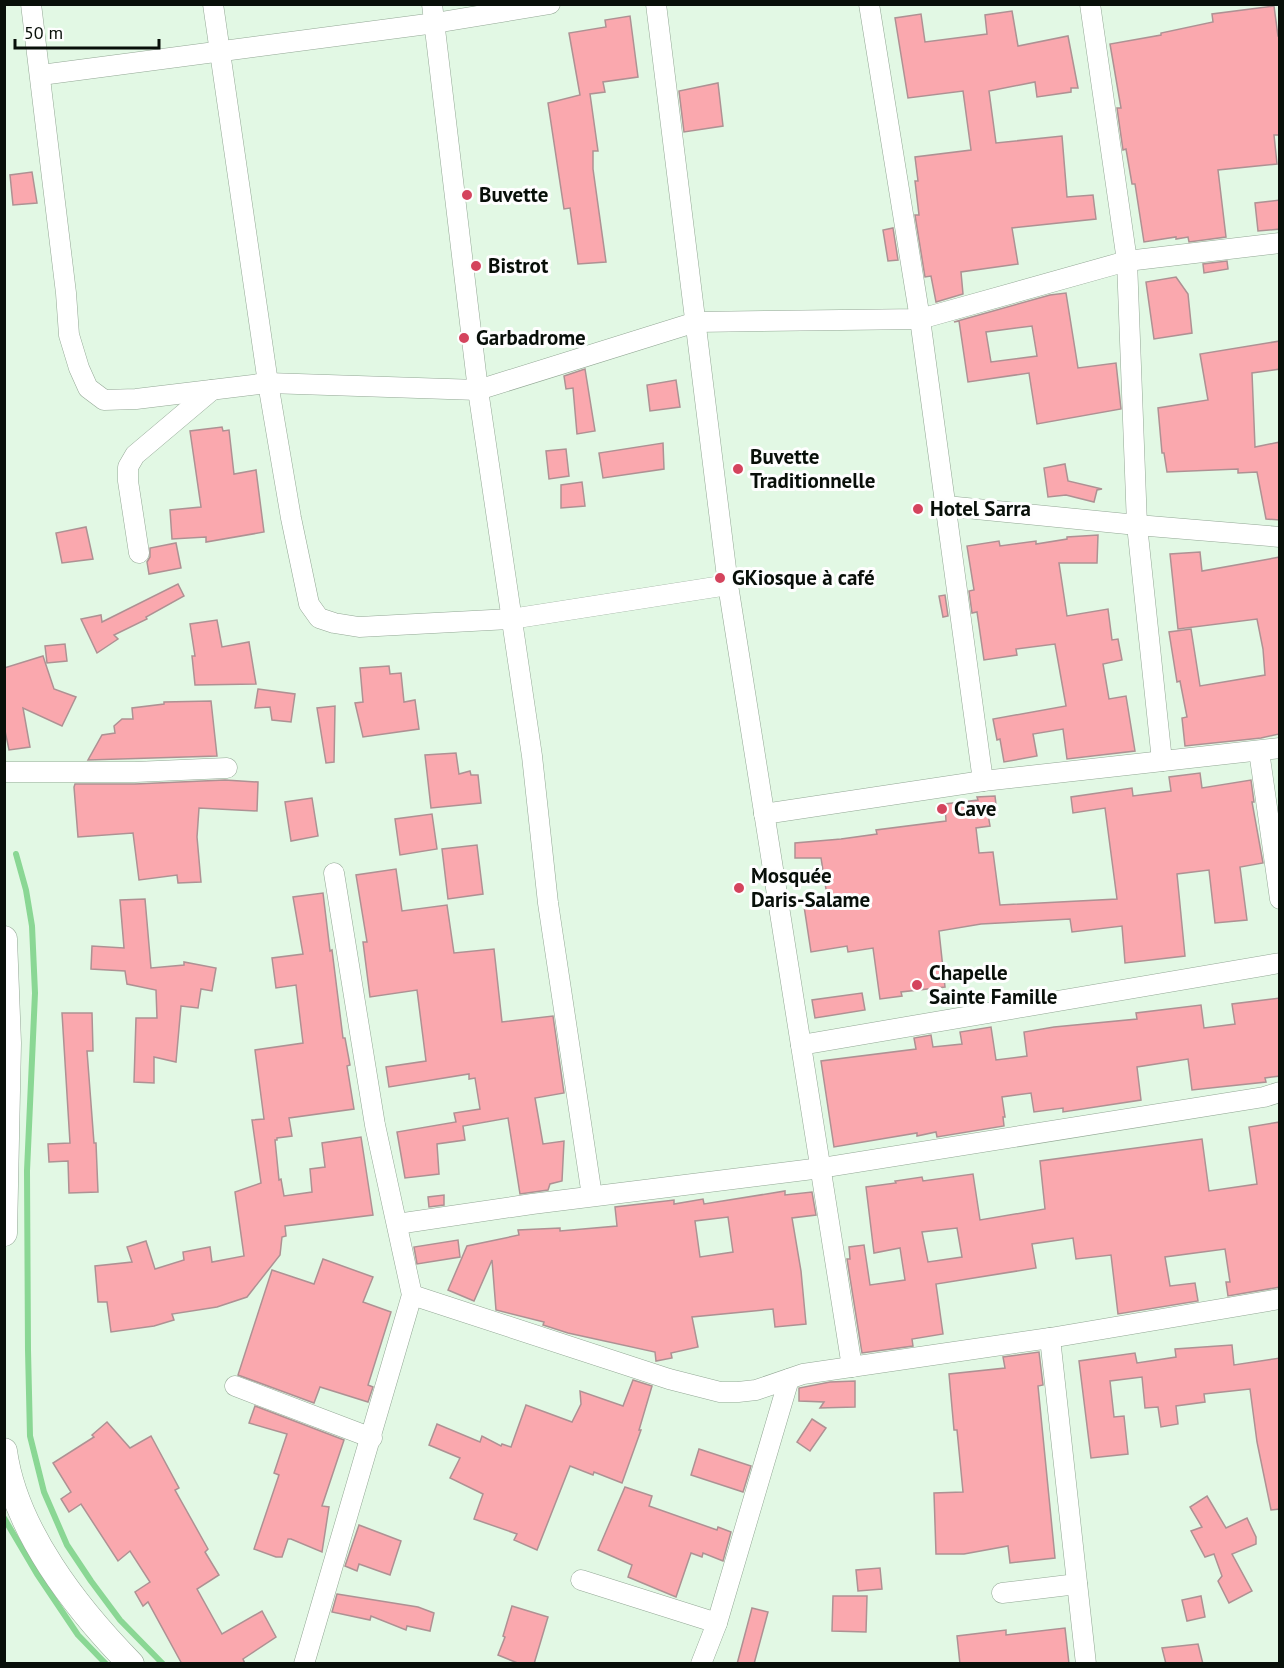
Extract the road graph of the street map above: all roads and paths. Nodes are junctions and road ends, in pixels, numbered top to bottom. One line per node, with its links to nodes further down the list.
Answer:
1 (31, 4): 9 (street)
2 (213, 4): 8 (street)
3 (550, 4): 7 (street)
4 (656, 4): 13 (street)
5 (869, 4): 12 (street)
6 (1090, 4): 11 (street)
7 (433, 14): 8 (street); 16 (street)
8 (219, 52): 9 (street); 14 (street)
9 (41, 75): 15 (street)
10 (1280, 243): 11 (street)
11 (1127, 261): 12 (street); 18 (street)
12 (920, 319): 13 (street); 17 (street)
13 (696, 322): 16 (street); 21 (street)
14 (268, 383): 15 (street); 16 (street); 22 (street)
15 (212, 390): 20 (street)
16 (478, 390): 22 (street)
17 (946, 506): 18 (street); 28 (street)
18 (1137, 525): 19 (street); 25 (street)
19 (1280, 537)
20 (139, 554)
21 (728, 585): 22 (street); 29 (street)
22 (511, 619): 37 (street)
23 (1280, 748): 24 (street)
24 (1259, 751): 25 (street); 31 (street)
25 (1162, 761): 28 (street)
26 (227, 768): 27 (street)
27 (4, 772)
28 (983, 781): 29 (street)
29 (764, 814): 34 (street)
30 (334, 873): 38 (street)
31 (1280, 899)
32 (4, 939): 39 (street)
33 (1280, 963): 34 (street)
34 (801, 1045): 36 (street)
35 (1280, 1092): 36 (street)
36 (821, 1168): 37 (street); 43 (street)
37 (592, 1196): 38 (street)
38 (397, 1224): 40 (street)
39 (4, 1233)
40 (412, 1295): 44 (street); 46 (street)
41 (1280, 1299): 42 (street)
42 (1050, 1338): 43 (street); 49 (street)
43 (852, 1367): 44 (street)
44 (789, 1379): 51 (street)
45 (235, 1386): 46 (street)
46 (372, 1438): 53 (street)
47 (4, 1451): 52 (street)
48 (581, 1580): 51 (street)
49 (1077, 1584): 50 (street); 55 (street)
50 (1002, 1593)
51 (717, 1623): 54 (street)
52 (131, 1664)
53 (304, 1664)
54 (701, 1664)
55 (1086, 1664)

